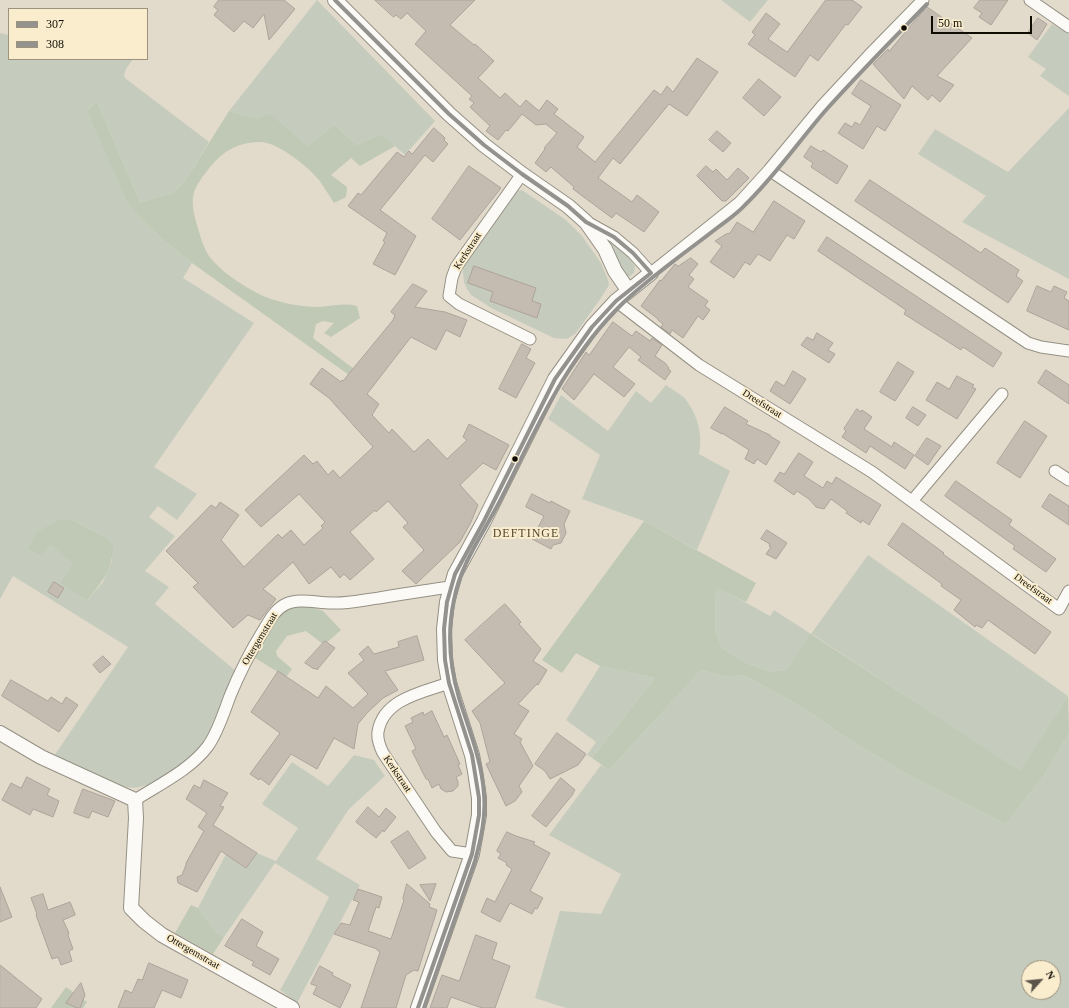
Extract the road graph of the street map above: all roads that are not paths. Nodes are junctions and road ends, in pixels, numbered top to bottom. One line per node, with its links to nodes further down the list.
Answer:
1 (335, 0): 6 (street)
2 (924, 0): 5 (street)
3 (1030, 0): 4 (street)
4 (1069, 27)
5 (770, 170): 8 (street); 12 (street)
6 (522, 174): 7 (street); 11 (street, Kerkstraat)
7 (586, 222): 8 (street); 9 (street)
8 (651, 273): 9 (street)
9 (628, 290): 10 (street)
10 (616, 301): 16 (street, Dreefstraat); 17 (street)
11 (530, 339)
12 (1069, 351)
13 (1002, 394): 16 (street)
14 (1055, 471): 15 (street)
15 (1069, 480)
16 (912, 501): 18 (street, Dreefstraat)
17 (451, 587): 19 (street); 21 (street, Ottergemstraat)
18 (1069, 591)
19 (449, 683): 22 (street); 22 (street, Kerkstraat)
20 (0, 733): 21 (street)
21 (135, 800): 23 (street, Ottergemstraat)
22 (472, 854): 24 (street)
23 (292, 1008)
24 (418, 1008)

